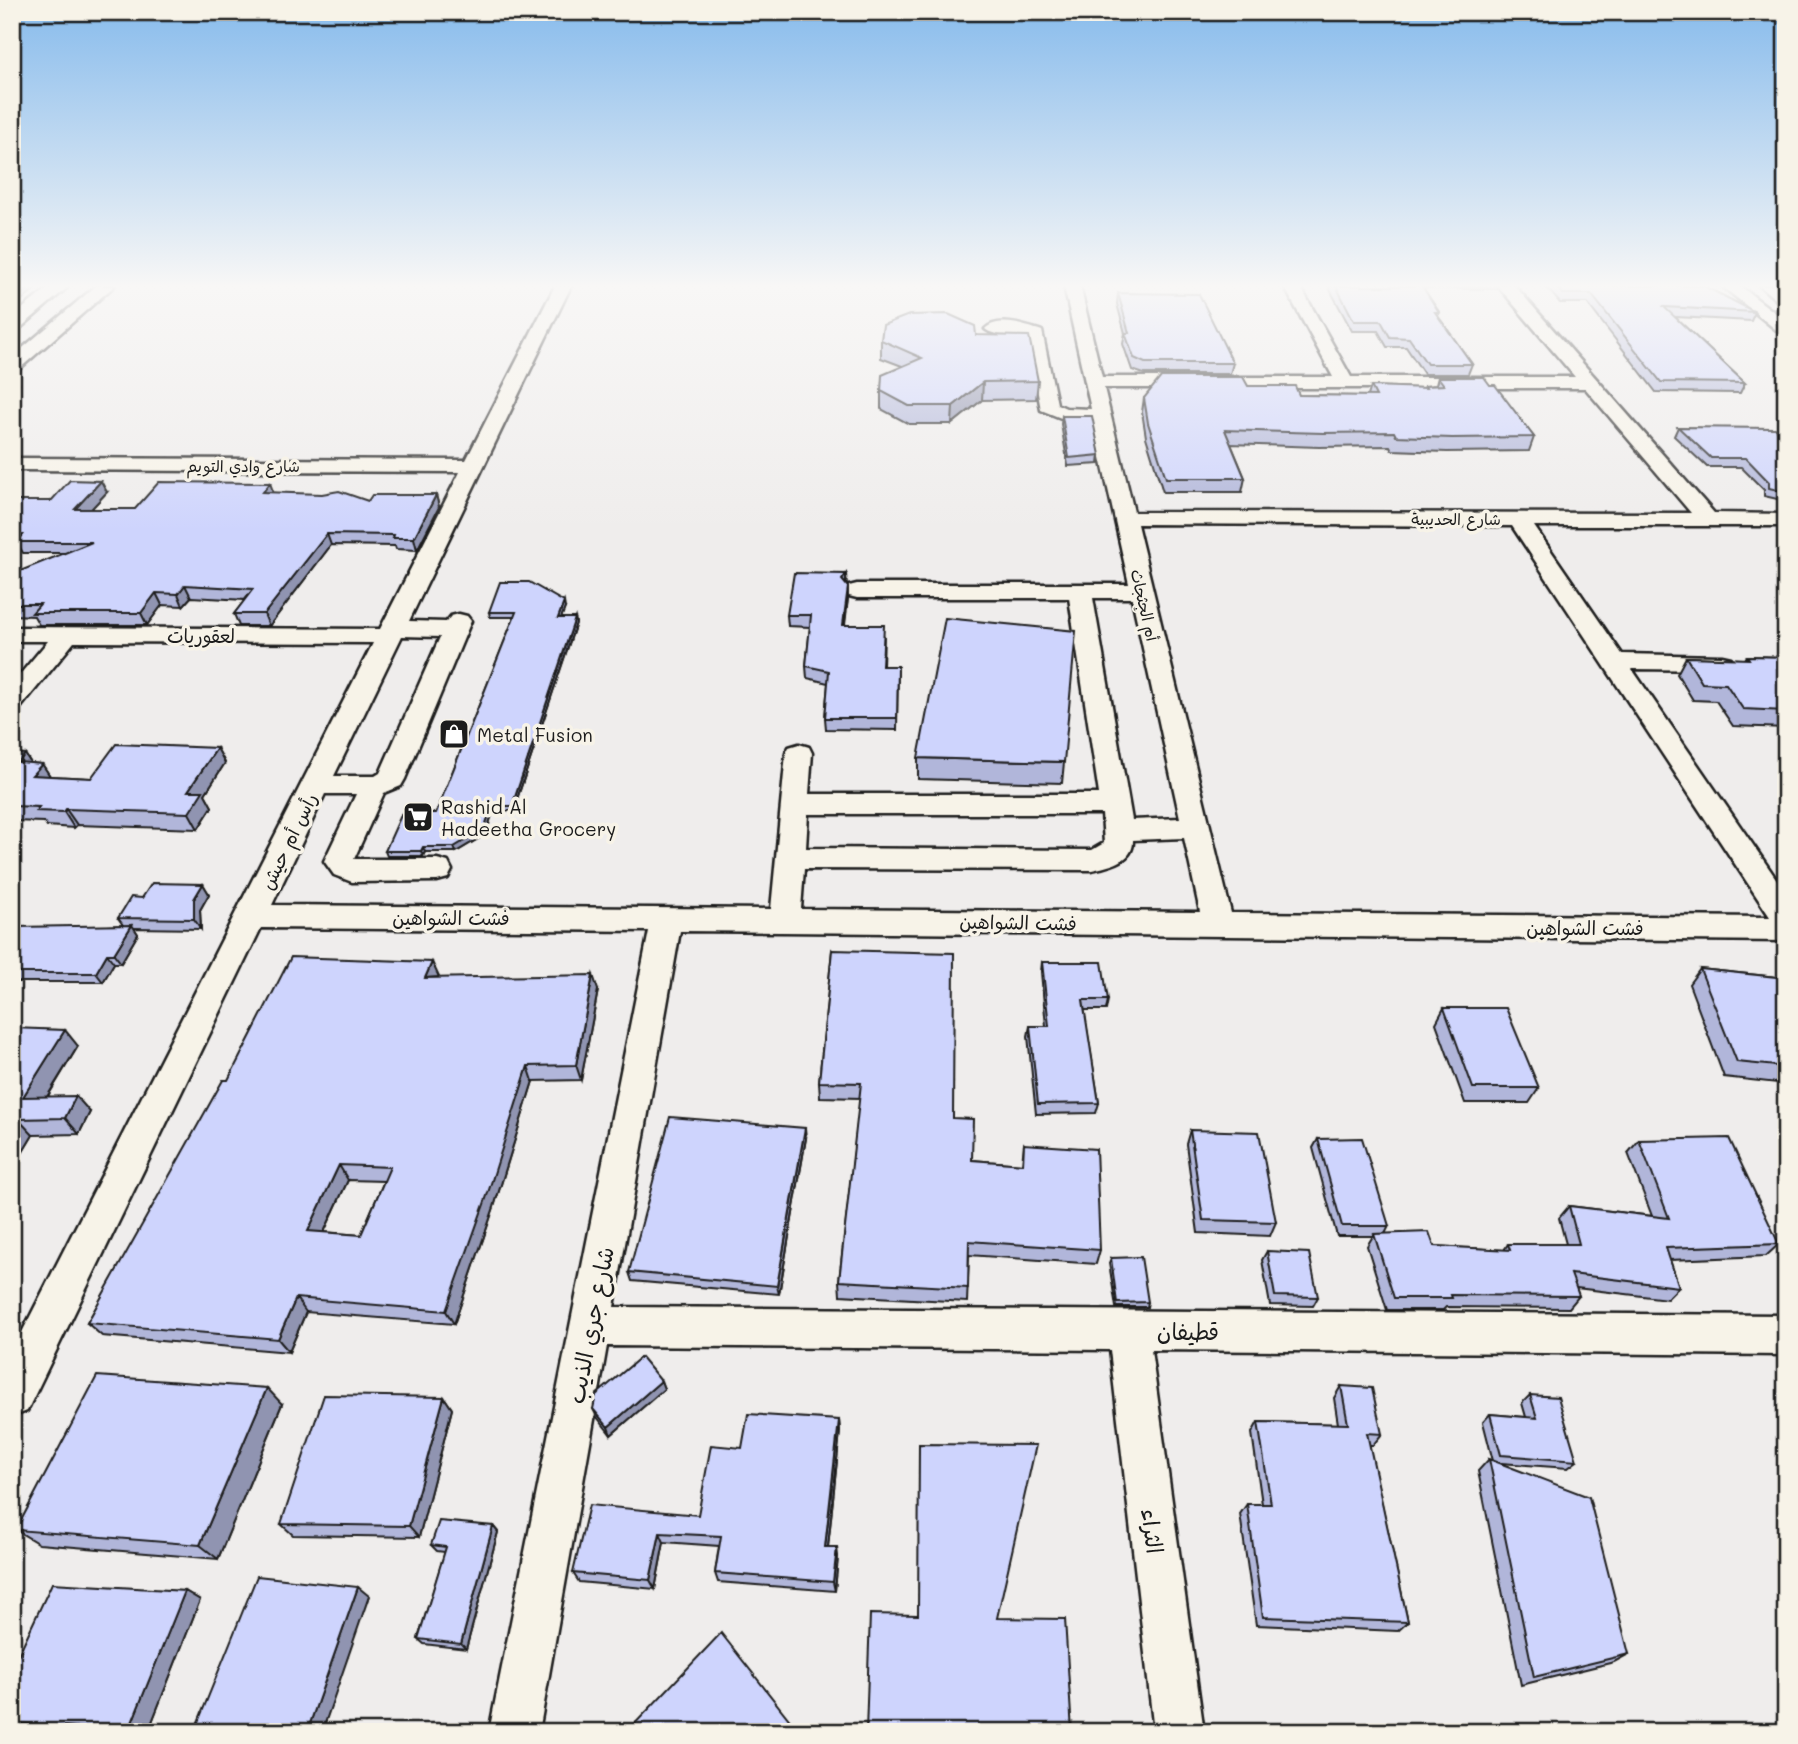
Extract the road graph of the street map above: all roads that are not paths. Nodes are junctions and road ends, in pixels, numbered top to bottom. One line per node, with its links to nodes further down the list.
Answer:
1 (523, 367): 11 (street, رأس أم حيش)
2 (1068, 367): 9 (street)
3 (1070, 367): 9 (street, أم الجثجاث)
4 (1092, 367): 7 (street)
5 (1336, 367): 7 (street)
6 (1576, 367): 8 (street)
7 (1345, 383): 8 (street)
8 (1590, 383): 14 (street)
9 (1102, 415): 13 (street, أم الجثجاث)
10 (12, 464): 11 (street, شارع وادي التويم)
11 (474, 466): 19 (street, رأس أم حيش)
12 (1518, 517): 13 (street, شارع الحديبية); 14 (street, شارع الحديبية); 22 (street)
13 (1125, 518): 18 (street, أم الجثجاث)
14 (1707, 519): 15 (street, شارع الحديبية)
15 (1786, 520)
16 (858, 590): 17 (street)
17 (1080, 591): 18 (street); 29 (street)
18 (1142, 591): 30 (street, أم الجثجاث)
19 (391, 632): 21 (street, لعقوريات); 26 (street, رأس أم حيش); 27 (street, لعقوريات)
20 (12, 634): 21 (street, لعقوريات)
21 (67, 634): 24 (street)
22 (1615, 662): 23 (street); 34 (street)
23 (1740, 663)
24 (12, 702)
25 (799, 753): 28 (street)
26 (316, 785): 27 (street); 33 (street, رأس أم حيش)
27 (374, 785): 32 (street)
28 (794, 804): 29 (street); 31 (street)
29 (1116, 817): 30 (street); 31 (street)
30 (1196, 828): 37 (street, أم الجثجاث)
31 (790, 858): 36 (street)
32 (437, 870)
33 (251, 916): 35 (street, فشت الشواهين); 42 (street, رأس أم حيش)
34 (1786, 917)
35 (667, 919): 36 (street, فشت الشواهين); 39 (street, شارع جري الذيب)
36 (785, 920): 37 (street, فشت الشواهين)
37 (1218, 924): 38 (street, فشت الشواهين)
38 (1786, 929)
39 (590, 1326): 40 (street, قطيفان); 43 (street, شارع جري الذيب)
40 (1128, 1330): 41 (street, قطيفان); 44 (street, الثراء)
41 (1786, 1335)
42 (12, 1396)
43 (514, 1732)
44 (1179, 1732)

